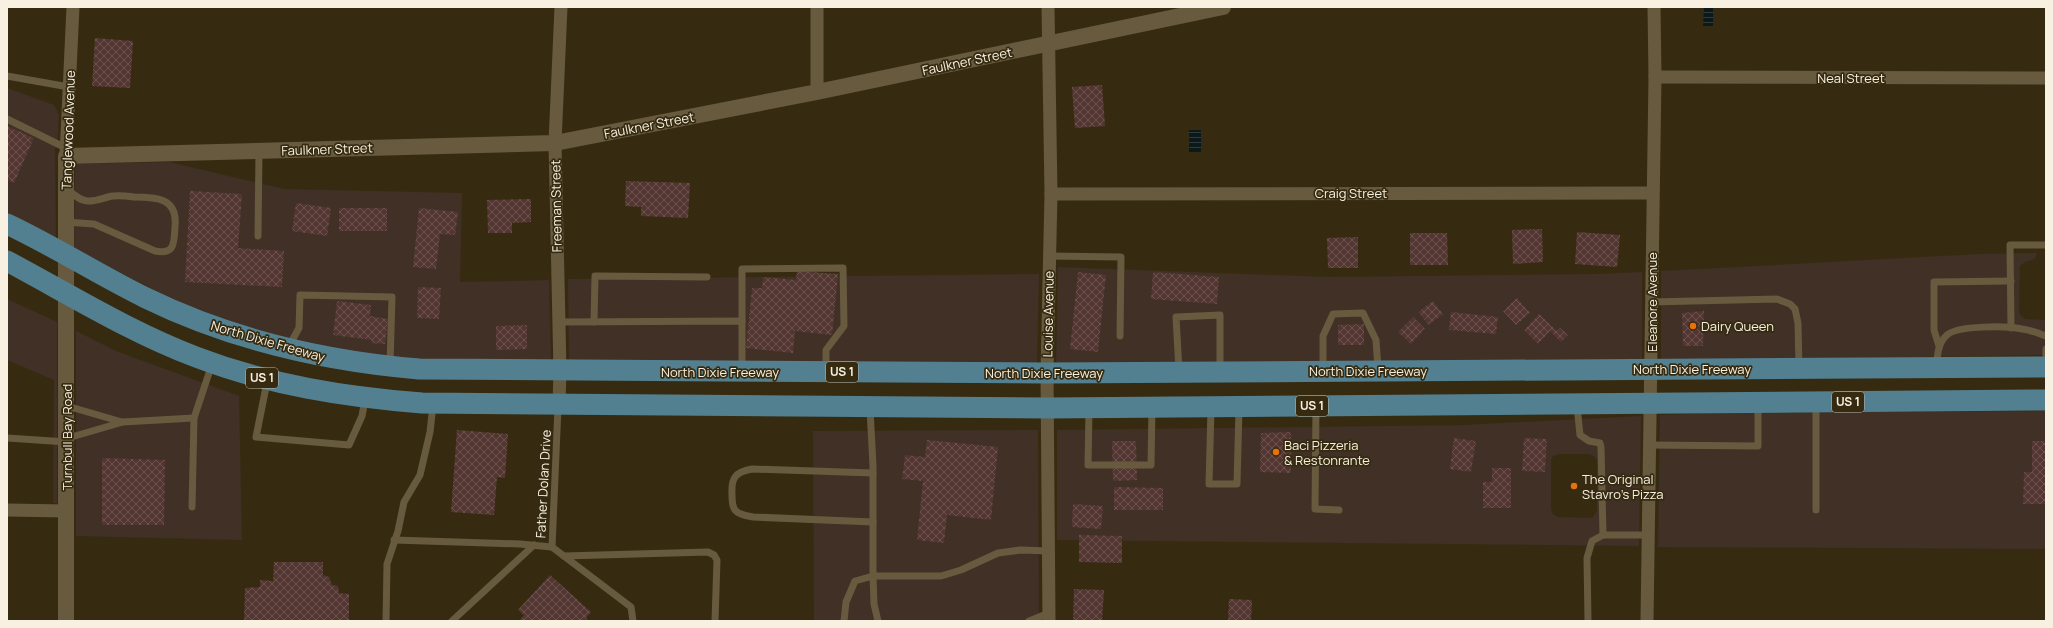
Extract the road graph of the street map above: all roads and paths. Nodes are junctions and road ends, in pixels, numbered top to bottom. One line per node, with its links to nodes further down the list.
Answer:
1 (73, 7): 11 (street, Tanglewood Avenue)
2 (561, 7): 14 (street, Freeman Street)
3 (817, 7): 12 (street)
4 (1048, 7): 7 (street, Louise Avenue)
5 (1223, 7): 7 (street, Faulkner Street)
6 (1654, 7): 9 (street, Eleanore Avenue)
7 (1049, 44): 12 (street, Faulkner Street); 19 (street, Louise Avenue)
8 (7, 76): 11 (lane)
9 (1656, 77): 10 (street, Neal Street); 18 (street, Eleanore Avenue)
10 (2046, 78)
11 (69, 86): 16 (street, Tanglewood Avenue)
12 (818, 92): 14 (street, Faulkner Street)
13 (7, 119): 16 (lane)
14 (555, 143): 15 (street, Faulkner Street); 32 (street, Freeman Street)
15 (259, 151): 16 (street, Faulkner Street); 22 (lane)
16 (66, 152): 17 (street, Tanglewood Avenue)
17 (66, 188): 20 (street, Tanglewood Avenue); 20 (lane)
18 (1652, 193): 19 (street, Craig Street); 30 (street, Eleanore Avenue)
19 (1051, 194): 25 (street, Louise Avenue)
20 (65, 222): 24 (street, Tanglewood Avenue)
21 (7, 224): 24 (main road, US 1)
22 (258, 236)
23 (2046, 245): 28 (lane)
24 (65, 254): 29 (street, Turnbull Bay Road); 38 (main road, North Dixie Freeway / US 1)
25 (1049, 256): 35 (lane); 54 (street, Louise Avenue)
26 (7, 261): 29 (main road, US 1)
27 (707, 277): 33 (lane)
28 (2011, 281): 34 (lane); 37 (lane)
29 (65, 292): 41 (main road, US 1); 64 (street, Turnbull Bay Road)
30 (1651, 302): 45 (lane); 46 (street, Eleanore Avenue)
31 (742, 321): 33 (lane); 49 (lane); 50 (lane)
32 (559, 322): 33 (lane); 47 (street, Freeman Street)
33 (594, 322)
34 (2011, 328): 36 (lane); 37 (lane)
35 (1120, 336)
36 (2046, 336)
37 (1939, 346): 43 (lane)
38 (287, 349): 42 (main road, North Dixie Freeway / US 1); 42 (lane)
39 (2046, 349): 40 (lane)
40 (2046, 356)
41 (212, 362): 55 (main road, US 1); 72 (lane)
42 (390, 367): 47 (main road, North Dixie Freeway / US 1)
43 (1936, 367): 44 (main road, North Dixie Freeway / US 1); 45 (main road, North Dixie Freeway / US 1)
44 (2046, 367)
45 (1799, 368): 46 (main road, North Dixie Freeway / US 1)
46 (1651, 370): 48 (main road, North Dixie Freeway / US 1); 60 (street, Eleanore Avenue)
47 (560, 371): 49 (main road, North Dixie Freeway / US 1); 62 (street, Freeman Street)
48 (1378, 371): 52 (main road, North Dixie Freeway / US 1); 52 (lane)
49 (742, 372): 50 (main road, North Dixie Freeway / US 1)
50 (826, 372): 54 (main road, North Dixie Freeway / US 1)
51 (1220, 372): 52 (main road, North Dixie Freeway / US 1); 53 (main road, North Dixie Freeway / US 1); 53 (lane)
52 (1323, 372)
53 (1179, 373): 54 (main road, North Dixie Freeway / US 1)
54 (1047, 374): 70 (street, Louise Avenue)
55 (268, 379): 56 (main road, US 1); 56 (lane)
56 (365, 398): 59 (main road, US 1)
57 (2046, 400): 58 (main road, US 1)
58 (1816, 402): 61 (main road, US 1); 81 (lane)
59 (433, 403): 62 (main road, US 1); 86 (lane)
60 (1651, 403): 61 (main road, US 1); 63 (main road, US 1); 76 (street, Eleanore Avenue)
61 (1758, 403): 76 (lane)
62 (558, 404): 65 (main road, US 1); 88 (lane, Father Dolan Drive)
63 (1577, 404): 67 (main road, US 1); 84 (lane)
64 (67, 406): 73 (lane); 75 (street, Turnbull Bay Road)
65 (870, 406): 70 (main road, US 1); 77 (lane)
66 (1239, 406): 67 (main road, US 1); 69 (main road, US 1); 69 (lane)
67 (1316, 406): 80 (lane)
68 (1152, 407): 69 (main road, US 1); 71 (main road, US 1); 71 (lane)
69 (1210, 407)
70 (1047, 408): 71 (main road, US 1); 89 (street, Louise Avenue)
71 (1089, 408)
72 (194, 418): 73 (lane); 78 (lane)
73 (122, 422): 75 (lane)
74 (7, 438): 75 (lane)
75 (68, 440): 82 (street, Turnbull Bay Road)
76 (1650, 445): 85 (street, Eleanore Avenue)
77 (873, 473): 83 (lane); 83 (lane)
78 (192, 507)
79 (7, 510): 82 (street)
80 (1339, 510)
81 (1816, 510)
82 (67, 512): 93 (street, Turnbull Bay Road)
83 (873, 522): 91 (lane)
84 (1603, 535): 85 (lane); 101 (lane)
85 (1649, 535): 102 (street, Eleanore Avenue)
86 (394, 540): 87 (lane); 94 (lane)
87 (534, 545): 88 (lane); 95 (lane)
88 (552, 547): 90 (lane, Father Dolan Drive)
89 (1048, 551): 91 (lane); 92 (street, Louise Avenue)
90 (564, 556): 96 (lane, Father Dolan Drive); 97 (lane)
91 (873, 576): 98 (lane); 99 (lane)
92 (1049, 617): 100 (lane)
93 (66, 621)
94 (386, 621)
95 (452, 621)
96 (633, 621)
97 (715, 621)
98 (844, 621)
99 (878, 621)
100 (1029, 621)
101 (1588, 621)
102 (1647, 621)

